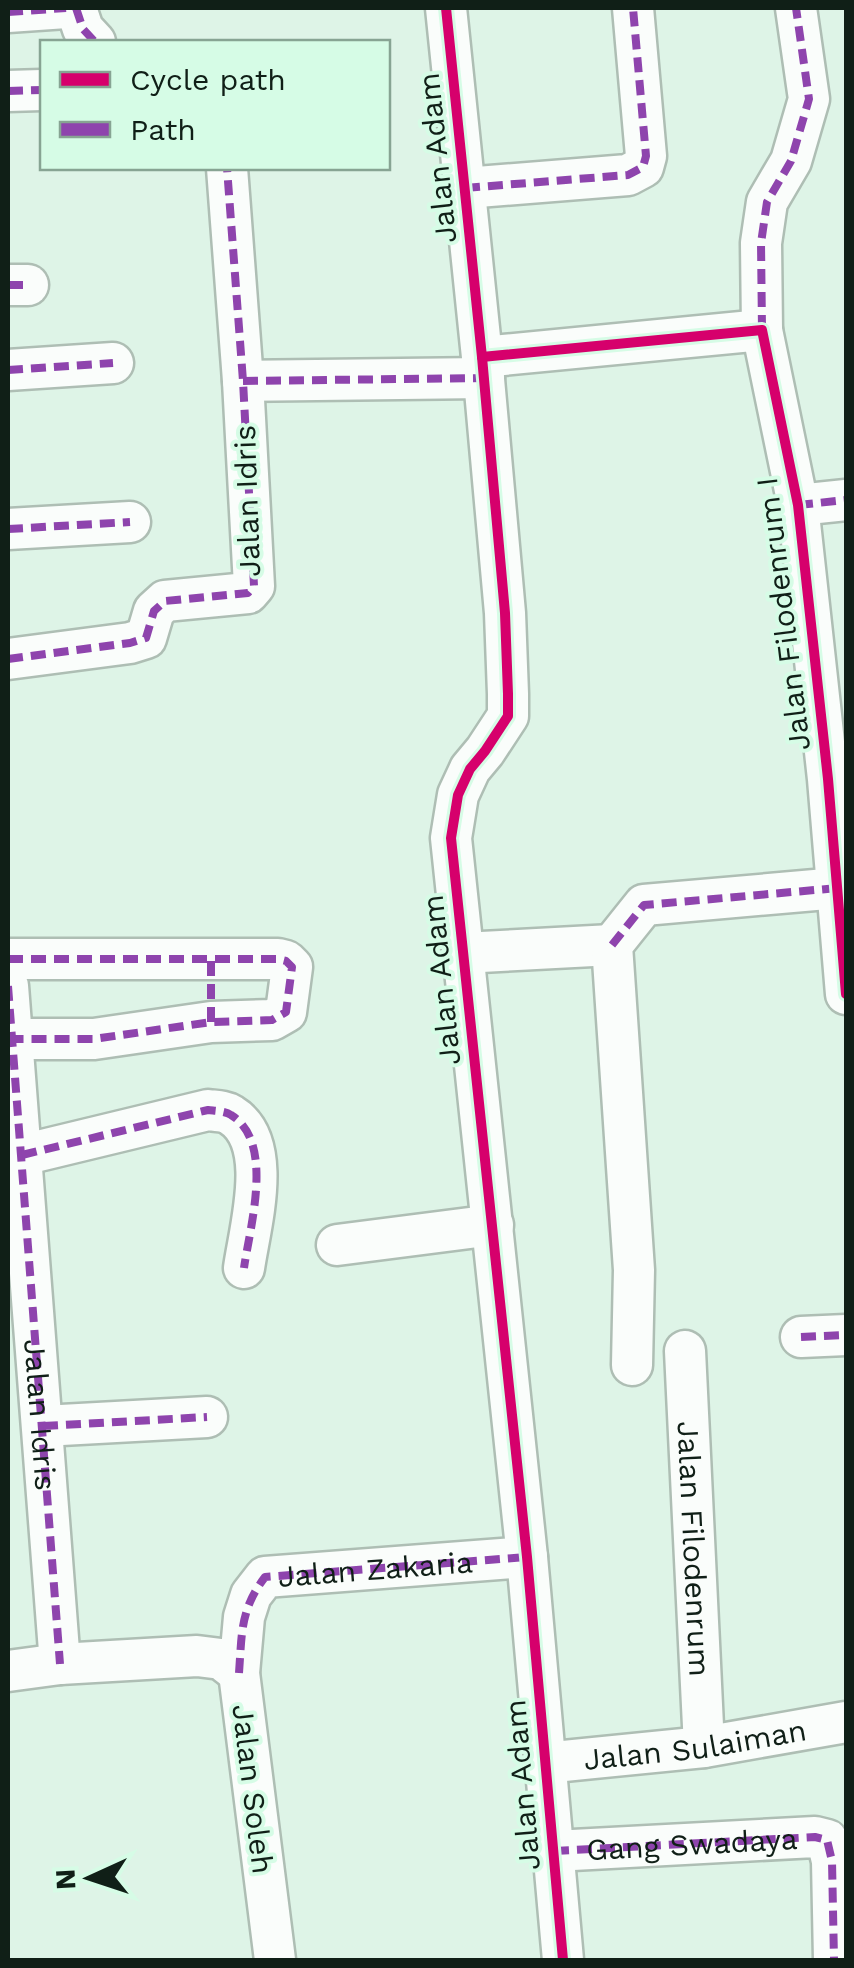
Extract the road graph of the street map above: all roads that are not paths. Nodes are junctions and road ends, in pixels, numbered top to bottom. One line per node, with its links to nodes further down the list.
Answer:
1 (66, 8): 6 (street)
2 (76, 8): 7 (street)
3 (446, 8): 11 (street, Jalan Adam)
4 (633, 8): 11 (street)
5 (796, 8): 12 (street, Jalan Filodenrum I)
6 (8, 12)
7 (93, 40)
8 (40, 90): 9 (street)
9 (8, 92)
10 (227, 170): 16 (street, Jalan Idris)
11 (465, 188): 14 (street, Jalan Adam)
12 (762, 330): 14 (street); 18 (street, Jalan Filodenrum I)
13 (113, 363): 15 (street)
14 (483, 367): 16 (street, Jalan Idris); 25 (street, Jalan Adam)
15 (8, 370)
16 (243, 381): 21 (street, Jalan Idris)
17 (846, 500): 18 (street)
18 (798, 505): 22 (street, Jalan Filodenrum I)
19 (130, 522): 20 (street)
20 (8, 529)
21 (8, 659)
22 (837, 779): 23 (street, Jalan Filodenrum I)
23 (838, 888): 24 (street); 29 (street, Jalan Filodenrum I)
24 (612, 945): 25 (street); 39 (street)
25 (462, 953): 33 (street, Jalan Adam)
26 (212, 957): 27 (street); 30 (street); 30 (street)
27 (8, 959)
28 (8, 986): 31 (street, Jalan Idris)
29 (846, 994)
30 (211, 1022): 31 (street)
31 (12, 1039): 32 (street, Jalan Idris)
32 (22, 1155): 35 (street); 41 (street, Jalan Idris)
33 (492, 1225): 34 (street); 42 (street, Jalan Adam)
34 (338, 1245)
35 (244, 1268)
36 (846, 1335): 37 (street)
37 (801, 1337)
38 (685, 1351): 47 (street, Jalan Filodenrum)
39 (632, 1365)
40 (207, 1418): 41 (street)
41 (43, 1426): 43 (street, Jalan Idris)
42 (527, 1557): 45 (street, Jalan Zakaria); 48 (street, Jalan Adam)
43 (60, 1664): 44 (street, Jalan Soleh); 45 (street, Jalan Soleh)
44 (8, 1671)
45 (239, 1673): 50 (street, Jalan Soleh)
46 (846, 1722): 47 (street, Jalan Sulaiman)
47 (704, 1747): 48 (street, Jalan Sulaiman)
48 (544, 1763): 49 (street, Jalan Adam)
49 (554, 1851): 51 (street, Jalan Adam); 52 (street, Gang Swadaya)
50 (275, 1960)
51 (562, 1960)
52 (834, 1960)

